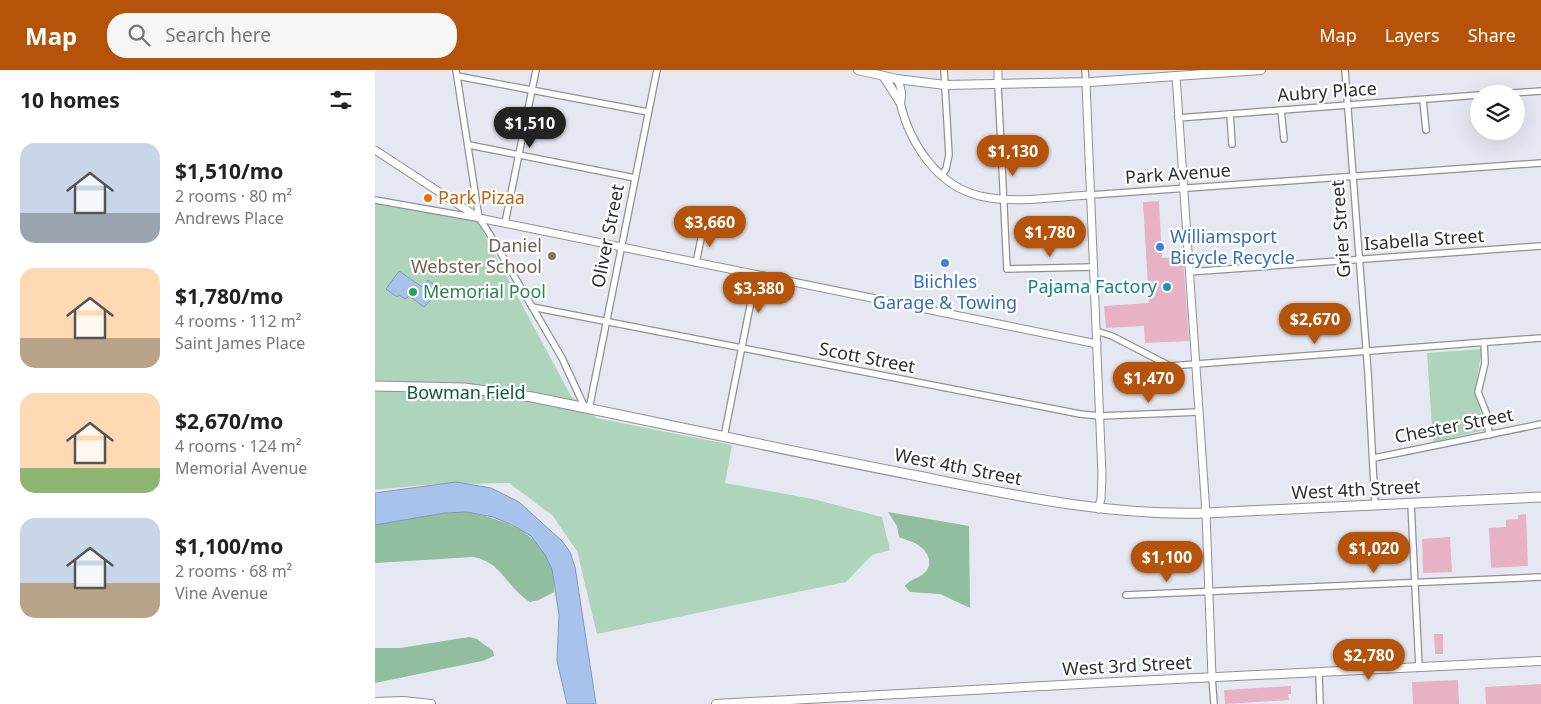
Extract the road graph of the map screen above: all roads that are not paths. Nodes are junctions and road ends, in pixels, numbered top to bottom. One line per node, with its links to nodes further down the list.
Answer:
1 (536, 70): 17 (street)
2 (657, 70): 25 (street, Oliver Street)
3 (858, 70): 12 (main road)
4 (895, 70): 13 (street, Park Avenue)
5 (944, 70): 15 (street)
6 (998, 70): 16 (street)
7 (1085, 70): 14 (street)
8 (1261, 70): 11 (main road)
9 (1345, 70): 23 (street, Grier Street)
10 (456, 73): 17 (street); 31 (street)
11 (1175, 73): 14 (main road); 27 (street)
12 (884, 77): 13 (main road); 22 (main road)
13 (897, 79): 15 (main road); 22 (street, Park Avenue)
14 (1086, 83): 16 (main road); 39 (street)
15 (945, 85): 16 (main road); 35 (street)
16 (998, 85): 40 (street)
17 (532, 90): 25 (street); 33 (street)
18 (1541, 91): 19 (street)
19 (1525, 92)
20 (1470, 96): 21 (street, Aubry Place)
21 (1423, 100): 23 (street, Aubry Place); 28 (street)
22 (900, 102): 35 (street, Park Avenue)
23 (1348, 105): 24 (street, Aubry Place); 36 (street, Grier Street)
24 (1281, 110): 26 (street, Aubry Place); 29 (street)
25 (648, 112): 37 (street, Oliver Street)
26 (1230, 114): 27 (street, Aubry Place); 30 (street)
27 (1178, 118): 38 (street)
28 (1426, 128)
29 (1283, 139)
30 (1233, 144)
31 (469, 145): 33 (street); 42 (street)
32 (375, 150): 42 (street)
33 (519, 155): 37 (street); 43 (street)
34 (1541, 163): 36 (street, Park Avenue)
35 (942, 175): 40 (street, Park Avenue)
36 (1352, 176): 38 (street, Park Avenue); 47 (street, Grier Street)
37 (635, 178): 46 (street, Oliver Street)
38 (1183, 188): 39 (street, Park Avenue); 50 (street)
39 (1090, 195): 40 (street, Park Avenue); 49 (street)
40 (1004, 199): 49 (street)
41 (375, 200): 42 (street)
42 (479, 218): 43 (street); 52 (street)
43 (505, 224): 46 (street)
44 (703, 229): 48 (street)
45 (1541, 246): 47 (street, Isabella Street)
46 (621, 247): 48 (street); 53 (street, Oliver Street)
47 (1358, 260): 50 (street, Isabella Street); 59 (street, Grier Street)
48 (696, 263): 51 (street)
49 (1093, 266): 54 (street)
50 (1189, 272): 60 (street)
51 (756, 276): 57 (street); 58 (street)
52 (533, 307): 53 (street, Scott Street); 62 (street)
53 (607, 321): 58 (street, Scott Street); 62 (street, Oliver Street)
54 (1096, 331): 57 (street); 60 (street)
55 (1541, 338): 56 (street)
56 (1484, 342): 59 (street); 66 (street)
57 (1097, 344): 64 (street)
58 (741, 348): 64 (street, Scott Street); 67 (street)
59 (1365, 351): 60 (street); 68 (street, Grier Street)
60 (1195, 364): 63 (street)
61 (375, 386): 62 (main road, West 4th Street)
62 (587, 408): 67 (main road, West 4th Street)
63 (1199, 412): 64 (street, Scott Street); 73 (street)
64 (1100, 416): 72 (street)
65 (1541, 424): 66 (street, Chester Street)
66 (1489, 435): 68 (street, Chester Street)
67 (724, 437): 72 (main road, West 4th Street)
68 (1373, 458): 71 (street, Grier Street)
69 (1541, 497): 70 (main road, West 4th Street)
70 (1411, 504): 71 (main road, West 4th Street); 75 (street)
71 (1375, 505): 73 (main road, West 4th Street)
72 (1098, 509): 73 (main road, West 4th Street)
73 (1206, 514): 76 (street)
74 (1541, 577): 75 (street)
75 (1415, 583): 76 (street); 79 (street)
76 (1209, 592): 77 (street); 81 (street)
77 (1126, 595)
78 (1541, 661): 79 (main road, West 3rd Street)
79 (1419, 667): 80 (main road, West 3rd Street)
80 (1319, 672): 81 (main road, West 3rd Street); 86 (street)
81 (1212, 677): 84 (main road, West 3rd Street); 85 (street)
82 (375, 702): 83 (main road)
83 (431, 704)
84 (715, 704)
85 (1214, 704)
86 (1320, 704)

